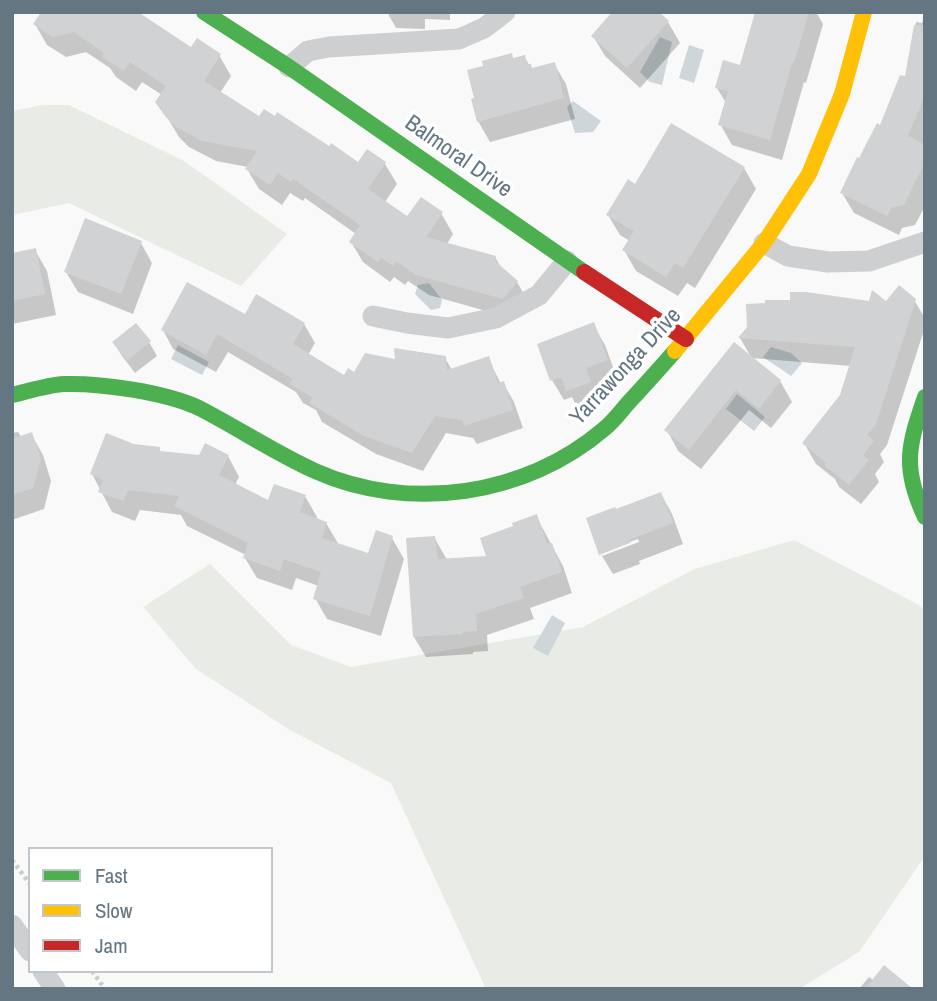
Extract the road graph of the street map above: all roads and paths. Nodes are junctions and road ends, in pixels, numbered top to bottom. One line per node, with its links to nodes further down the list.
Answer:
1 (204, 12): 4 (street, Balmoral Drive)
2 (505, 12): 4 (street)
3 (864, 12): 6 (street, Yarrawonga Drive)
4 (289, 67): 7 (street, Balmoral Drive)
5 (925, 242): 6 (street)
6 (764, 243): 9 (street, Yarrawonga Drive)
7 (568, 261): 8 (street); 9 (street, Balmoral Drive)
8 (373, 316)
9 (687, 339): 10 (street, Yarrawonga Drive)
10 (12, 395)
11 (925, 397): 12 (street)
12 (925, 517)
13 (12, 860): 14 (path)
14 (28, 881)
15 (12, 925): 16 (street)
16 (28, 948)
17 (44, 973): 19 (street)
18 (93, 973): 20 (path)
19 (55, 989)
20 (105, 989)

